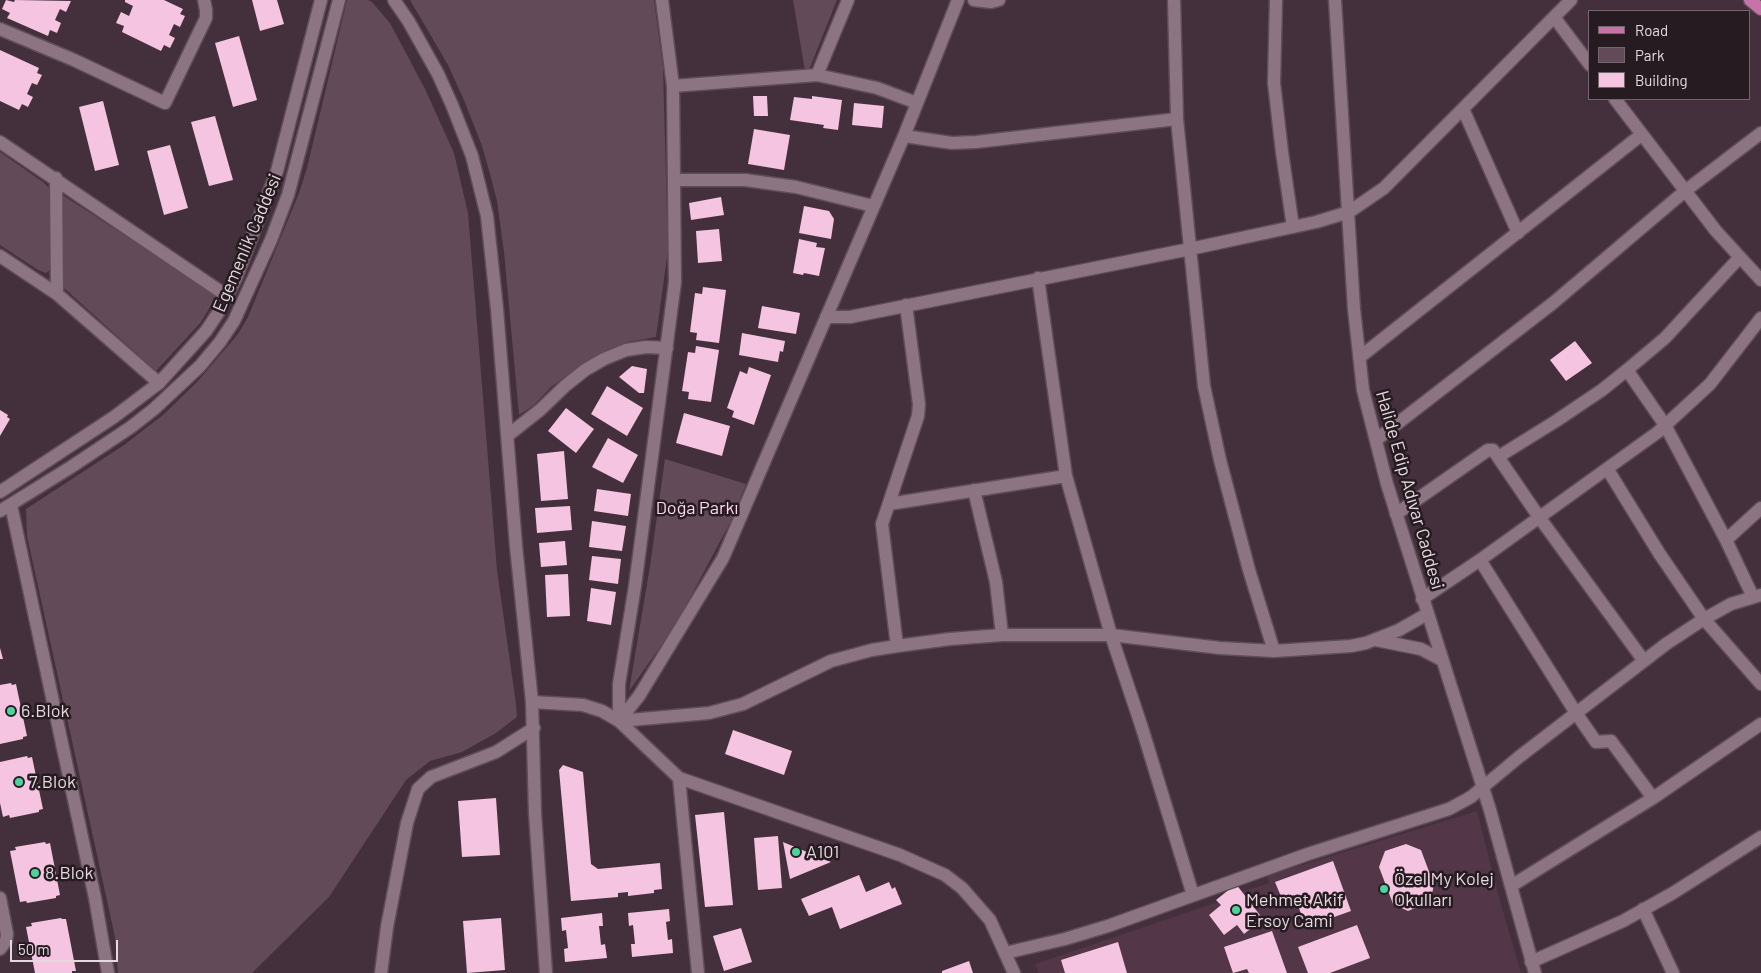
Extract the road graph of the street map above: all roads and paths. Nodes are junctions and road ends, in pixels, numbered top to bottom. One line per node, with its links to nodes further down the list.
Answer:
1 (204, 0): 17 (street)
2 (321, 0): 42 (street, Egemenlik Caddesi)
3 (339, 0): 59 (street, Egemenlik Caddesi)
4 (394, 0): 51 (street)
5 (662, 0): 20 (street)
6 (848, 0): 19 (street)
7 (958, 0): 22 (street)
8 (974, 0): 9 (street)
9 (998, 0)
10 (1174, 0): 24 (street)
11 (1276, 0): 34 (street)
12 (1335, 0): 33 (street, Halide Edip Adıvar Caddesi)
13 (1750, 0): 15 (main road)
14 (1567, 1): 16 (street)
15 (1761, 9)
16 (1554, 17): 18 (street); 23 (street)
17 (0, 29)
18 (1588, 62)
19 (817, 76): 20 (street); 22 (street)
20 (673, 86): 30 (street)
21 (1615, 100): 26 (street)
22 (917, 103): 27 (street)
23 (1463, 109): 33 (street); 35 (street)
24 (1177, 119): 27 (street); 36 (street)
25 (1761, 133): 31 (street)
26 (1641, 134): 31 (street); 35 (street)
27 (904, 136): 32 (street)
28 (0, 142): 29 (street)
29 (56, 178): 41 (street); 42 (street)
30 (674, 180): 32 (street); 46 (street)
31 (1685, 191): 38 (street); 52 (street)
32 (873, 206): 44 (street)
33 (1348, 212): 34 (street); 47 (street, Halide Edip Adıvar Caddesi)
34 (1293, 227): 36 (street)
35 (1518, 233): 47 (street)
36 (1190, 249): 39 (street); 73 (street)
37 (0, 256): 41 (street)
38 (1740, 257): 40 (street); 48 (street)
39 (1038, 278): 43 (street); 55 (street)
40 (1761, 280)
41 (57, 294): 49 (street)
42 (228, 296): 49 (street, Egemenlik Caddesi)
43 (906, 305): 44 (street); 58 (street)
44 (826, 317): 79 (street)
45 (1761, 318): 50 (street)
46 (667, 348): 51 (street); 79 (street)
47 (1360, 357): 52 (street, Halide Edip Adıvar Caddesi)
48 (1627, 370): 50 (street); 53 (street)
49 (159, 383): 57 (street, Egemenlik Caddesi)
50 (1665, 426): 54 (street); 63 (street)
51 (507, 436): 77 (street)
52 (1376, 440): 61 (street, Halide Edip Adıvar Caddesi)
53 (1498, 457): 61 (street); 62 (street)
54 (1608, 470): 62 (street); 68 (street)
55 (1066, 476): 56 (street); 70 (street)
56 (974, 490): 58 (street); 69 (street)
57 (0, 492)
58 (889, 504): 72 (street)
59 (5, 508): 93 (street)
60 (1761, 508): 63 (street)
61 (1396, 514): 66 (street, Halide Edip Adıvar Caddesi)
62 (1539, 517): 64 (street); 75 (street)
63 (1726, 540): 65 (street)
64 (1480, 560): 66 (street); 78 (street)
65 (1757, 596): 68 (street)
66 (1422, 599): 67 (street, Halide Edip Adıvar Caddesi)
67 (1427, 614): 71 (street); 74 (street, Halide Edip Adıvar Caddesi)
68 (1704, 619): 75 (street); 76 (street)
69 (1002, 635): 70 (street); 72 (street)
70 (1111, 635): 73 (street); 87 (street)
71 (1376, 640): 73 (street); 74 (street)
72 (897, 646): 79 (street)
73 (1274, 651)
74 (1442, 660): 83 (street, Halide Edip Adıvar Caddesi)
75 (1644, 662): 78 (street)
76 (1761, 684)
77 (532, 702): 79 (street); 81 (street)
78 (1576, 714): 83 (street); 84 (street)
79 (619, 721): 82 (street)
80 (1761, 724): 84 (street)
81 (534, 728): 94 (street); 95 (street)
82 (679, 778): 91 (street); 96 (street)
83 (1482, 786): 86 (street, Halide Edip Adıvar Caddesi); 87 (street)
84 (1653, 798): 86 (street)
85 (1761, 837): 89 (street)
86 (1511, 886): 92 (street, Halide Edip Adıvar Caddesi)
87 (1193, 894): 91 (street)
88 (0, 898): 90 (street)
89 (1643, 909): 92 (street); 98 (street)
90 (0, 949)
91 (1006, 953): 97 (street)
92 (1533, 968)
93 (108, 973)
94 (381, 973)
95 (546, 973)
96 (698, 973)
97 (1014, 973)
98 (1673, 973)

